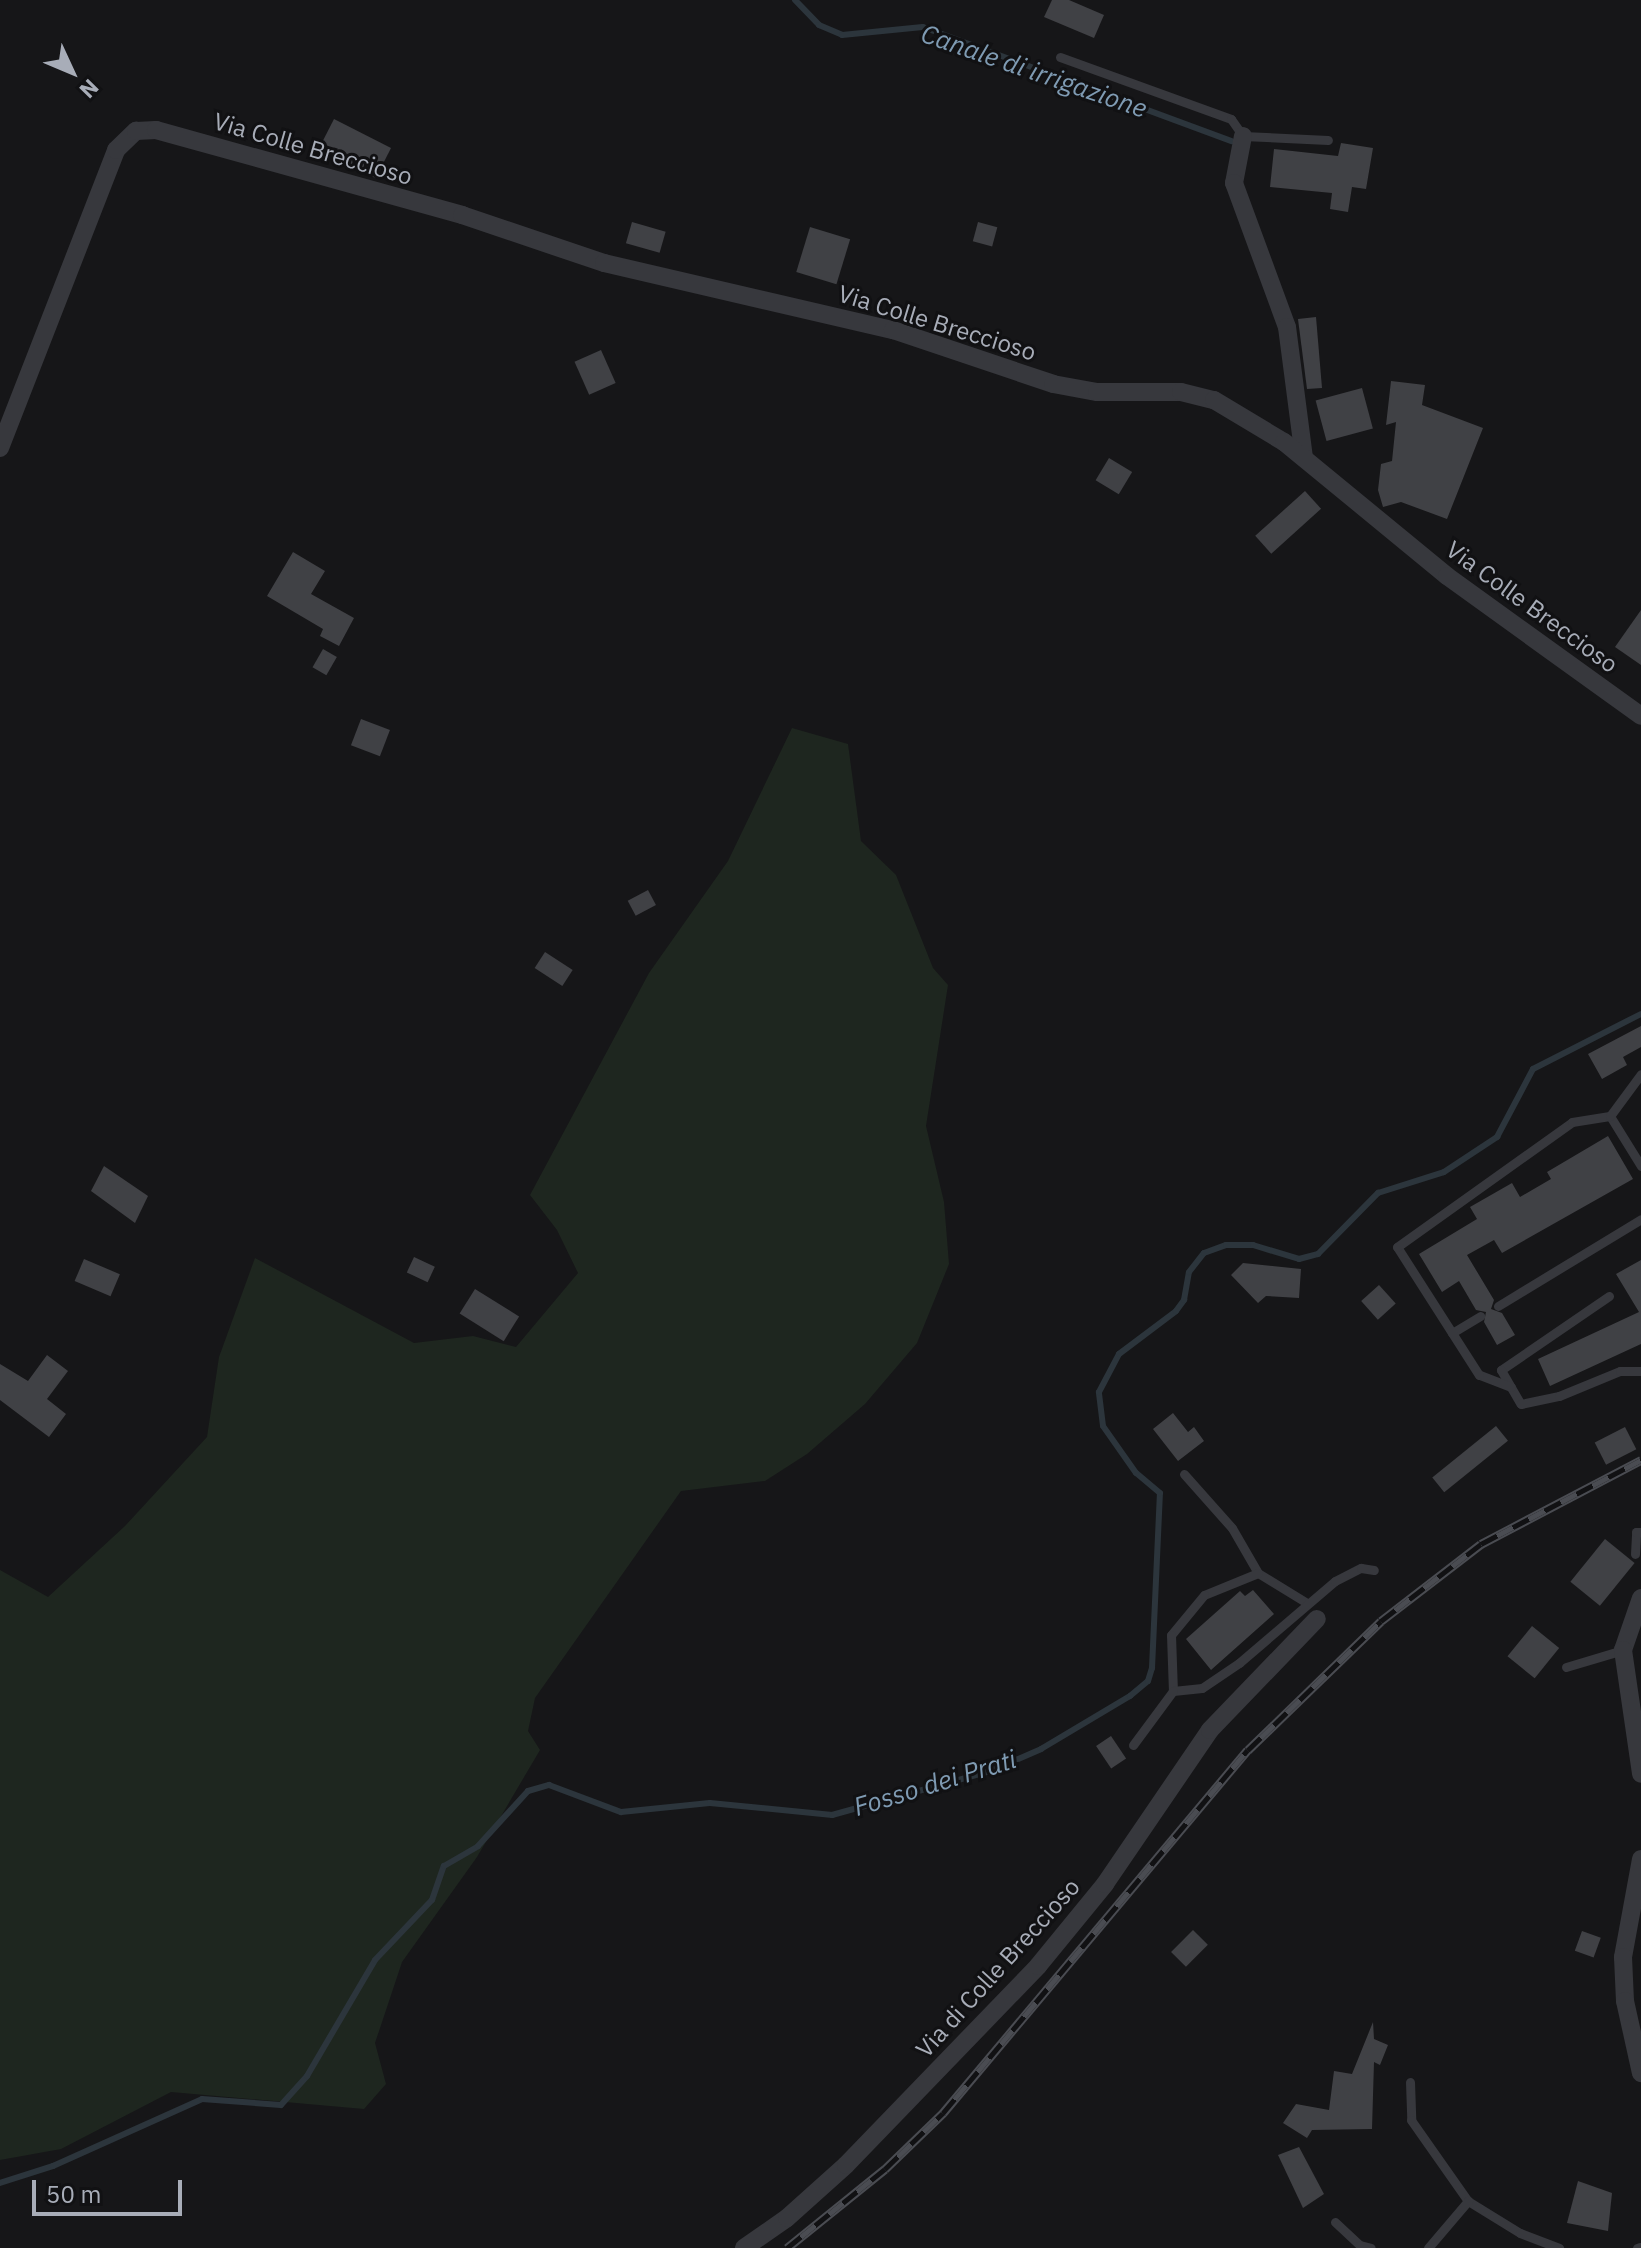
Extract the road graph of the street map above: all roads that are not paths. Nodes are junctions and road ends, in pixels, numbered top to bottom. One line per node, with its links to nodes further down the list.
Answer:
1 (1060, 57): 2 (lane)
2 (1243, 136): 3 (lane); 5 (street)
3 (1328, 140)
4 (0, 448): 5 (street, Via Colle Breccioso)
5 (1304, 458): 6 (street, Via Colle Breccioso)
6 (1641, 716)
7 (1641, 1074): 8 (lane)
8 (1610, 1116): 9 (lane); 14 (lane)
9 (1641, 1166)
10 (1641, 1219): 12 (lane)
11 (1609, 1296): 16 (lane)
12 (1498, 1306)
13 (1480, 1316): 14 (lane)
14 (1452, 1333): 16 (lane)
15 (1641, 1371): 16 (lane)
16 (1511, 1387)
17 (1184, 1474): 21 (lane)
18 (1641, 1532): 19 (lane)
19 (1635, 1554)
20 (1374, 1570): 23 (lane)
21 (1258, 1573): 23 (lane); 26 (lane)
22 (1641, 1598): 24 (street)
23 (1312, 1611): 26 (lane); 34 (street, Via di Colle Breccioso)
24 (1623, 1650): 25 (lane); 28 (street)
25 (1566, 1667)
26 (1173, 1691): 27 (lane)
27 (1133, 1745)
28 (1641, 1774)
29 (1641, 1859): 30 (street)
30 (1641, 2073)
31 (1410, 2082): 32 (lane)
32 (1468, 2201): 36 (lane); 37 (lane)
33 (1335, 2222): 35 (lane)
34 (744, 2248)
35 (1371, 2248)
36 (1428, 2248)
37 (1559, 2248)

